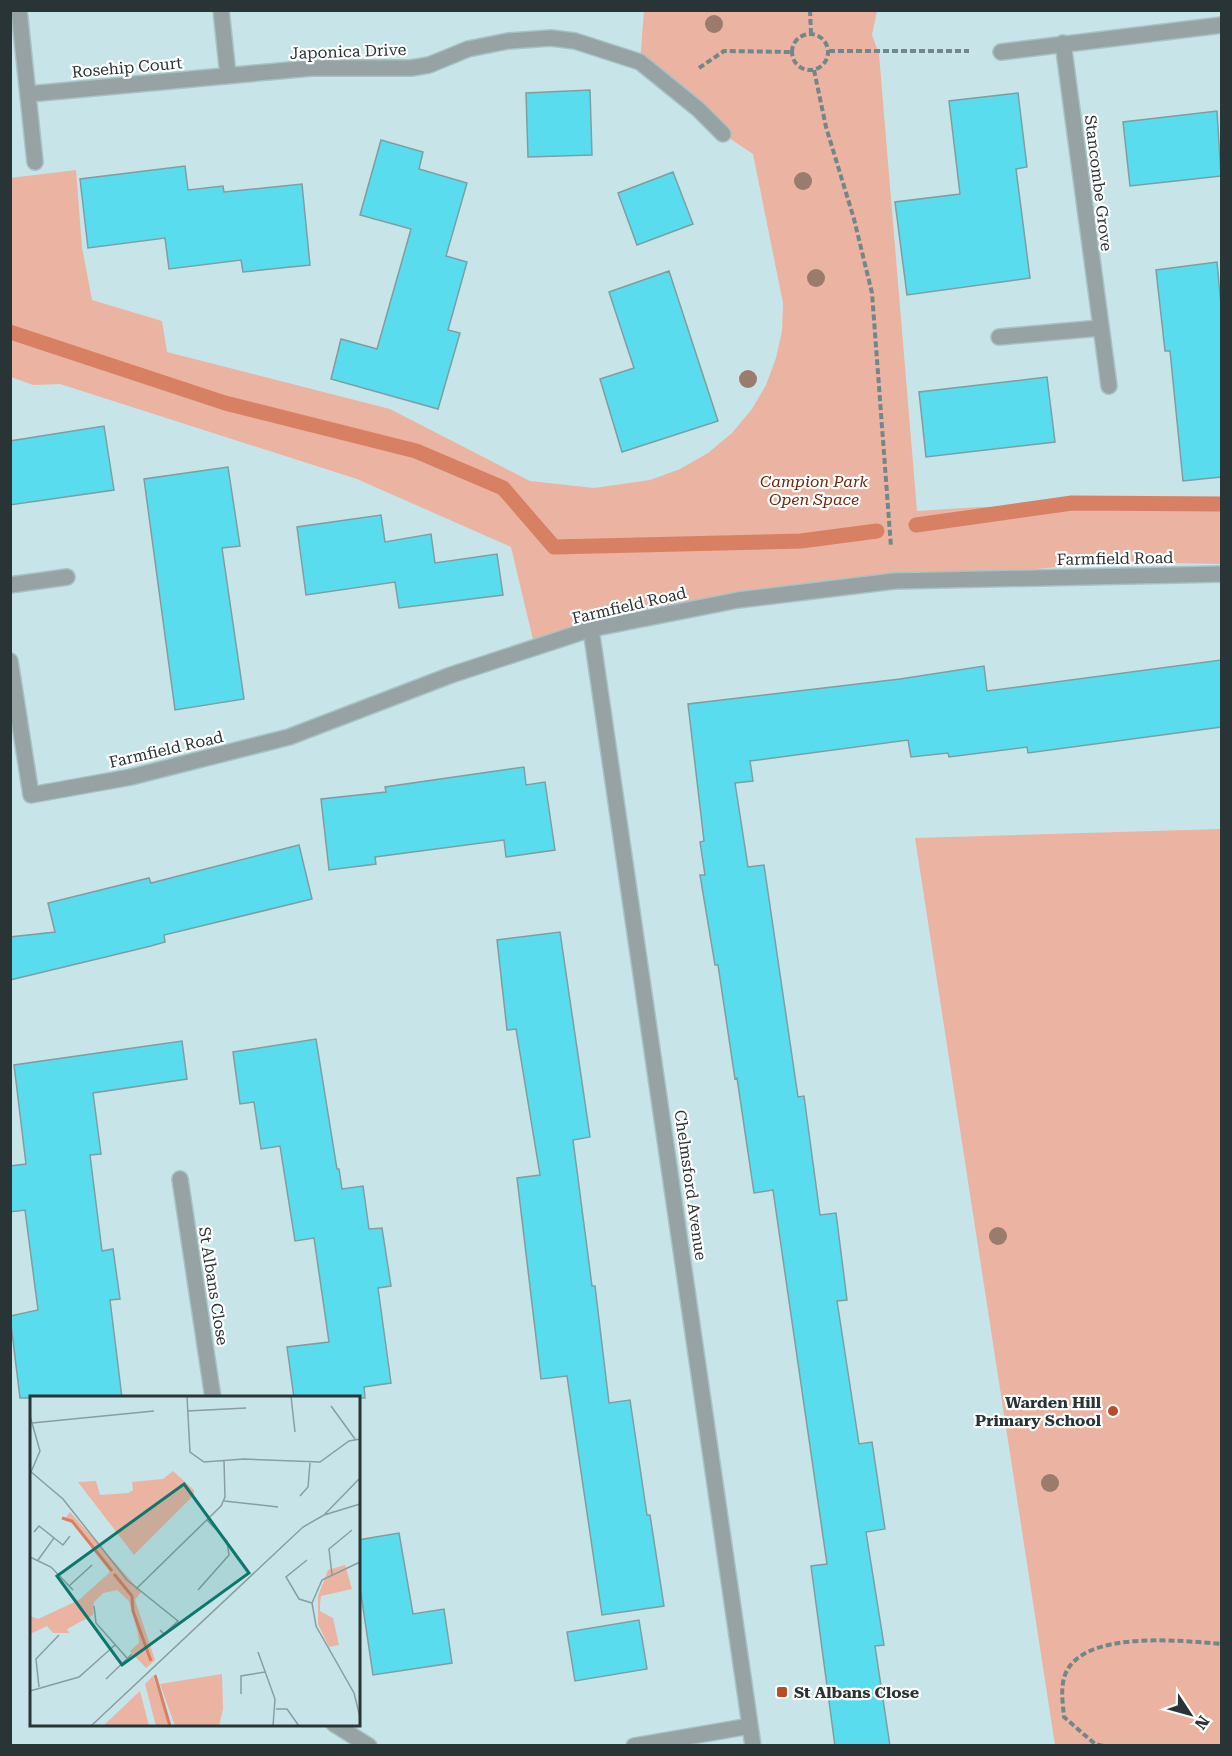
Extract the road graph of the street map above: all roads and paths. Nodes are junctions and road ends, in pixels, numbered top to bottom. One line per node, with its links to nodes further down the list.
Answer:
1 (19, 10): 13 (street)
2 (222, 10): 11 (street)
3 (810, 10): 5 (path)
4 (1221, 25): 6 (street)
5 (811, 33): 7 (path); 9 (path)
6 (1063, 43): 8 (street); 16 (street, Stancombe Grove)
7 (828, 51): 8 (path); 10 (path)
8 (1001, 51)
9 (792, 52): 10 (path); 12 (path)
10 (814, 70): 21 (path)
11 (228, 75): 12 (street, Japonica Drive); 13 (street, Rosehip Court)
12 (672, 86): 14 (street, Japonica Drive)
13 (29, 94): 15 (street)
14 (723, 134)
15 (35, 162)
16 (1100, 328): 17 (street); 18 (street, Stancombe Grove)
17 (999, 337)
18 (1109, 386)
19 (1221, 574): 21 (street, Farmfield Road)
20 (68, 577): 22 (street)
21 (894, 580): 23 (street, Farmfield Road)
22 (10, 585)
23 (591, 629): 24 (street, Farmfield Road); 29 (street, Chelmsford Avenue)
24 (10, 661)
25 (180, 1179): 26 (street, St Albans Close)
26 (213, 1396)
27 (1221, 1644): 33 (path)
28 (336, 1726): 30 (street)
29 (750, 1726): 31 (street); 32 (street, Chelmsford Avenue)
30 (369, 1746)
31 (634, 1746)
32 (753, 1746)
33 (1103, 1746)

